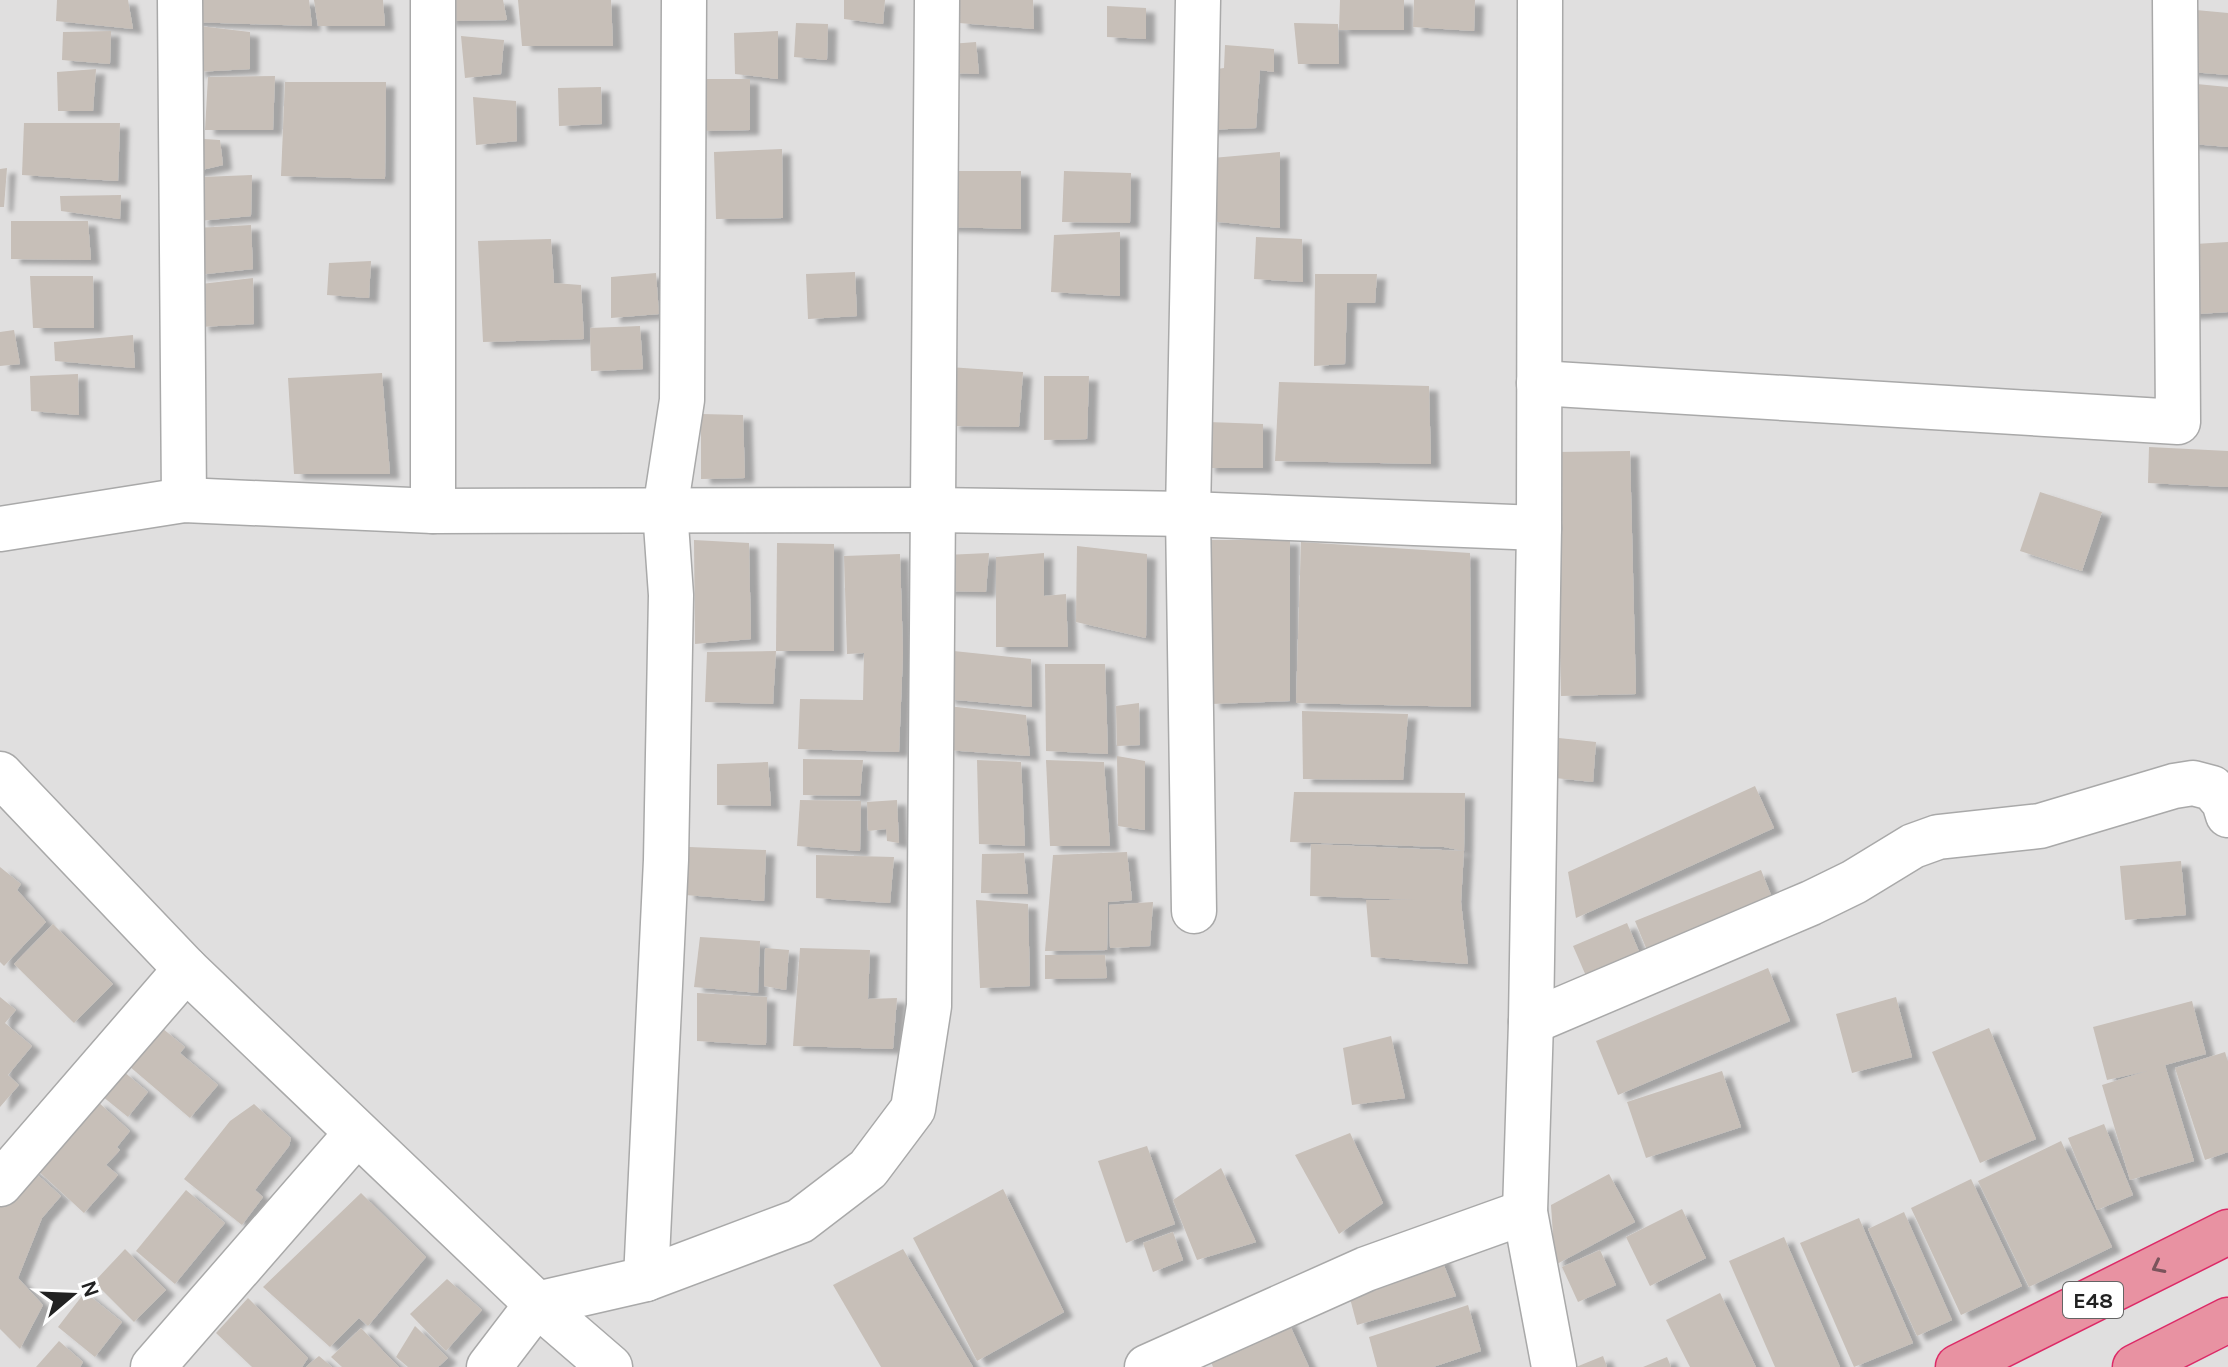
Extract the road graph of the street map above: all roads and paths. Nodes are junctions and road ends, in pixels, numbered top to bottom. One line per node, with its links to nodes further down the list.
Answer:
1 (180, 0): 9 (street)
2 (433, 0): 12 (street)
3 (684, 0): 10 (street)
4 (937, 0): 11 (street)
5 (1198, 0): 13 (street)
6 (1540, 0): 8 (street)
7 (2175, 0): 8 (street)
8 (1539, 383): 14 (street)
9 (184, 500): 12 (street); 15 (street)
10 (665, 510): 11 (street); 12 (street); 25 (street)
11 (933, 510): 13 (street); 25 (street)
12 (433, 511)
13 (1188, 514): 14 (street); 18 (street)
14 (1539, 528): 20 (street)
15 (0, 529)
16 (5, 789): 19 (street)
17 (2228, 815): 20 (street)
18 (1194, 911)
19 (186, 969): 21 (street); 22 (street)
20 (1531, 1022): 23 (street)
21 (357, 1133): 26 (street); 28 (street)
22 (0, 1184)
23 (1525, 1212): 31 (street); 32 (street)
24 (2228, 1232): 33 (highway, E48, one-way to 33)
25 (646, 1279): 26 (street)
26 (537, 1304): 29 (street); 30 (street)
27 (2228, 1320): 34 (highway)
28 (153, 1367)
29 (489, 1367)
30 (610, 1367)
31 (1147, 1367)
32 (1554, 1367)
33 (1958, 1367)
34 (2135, 1367)

